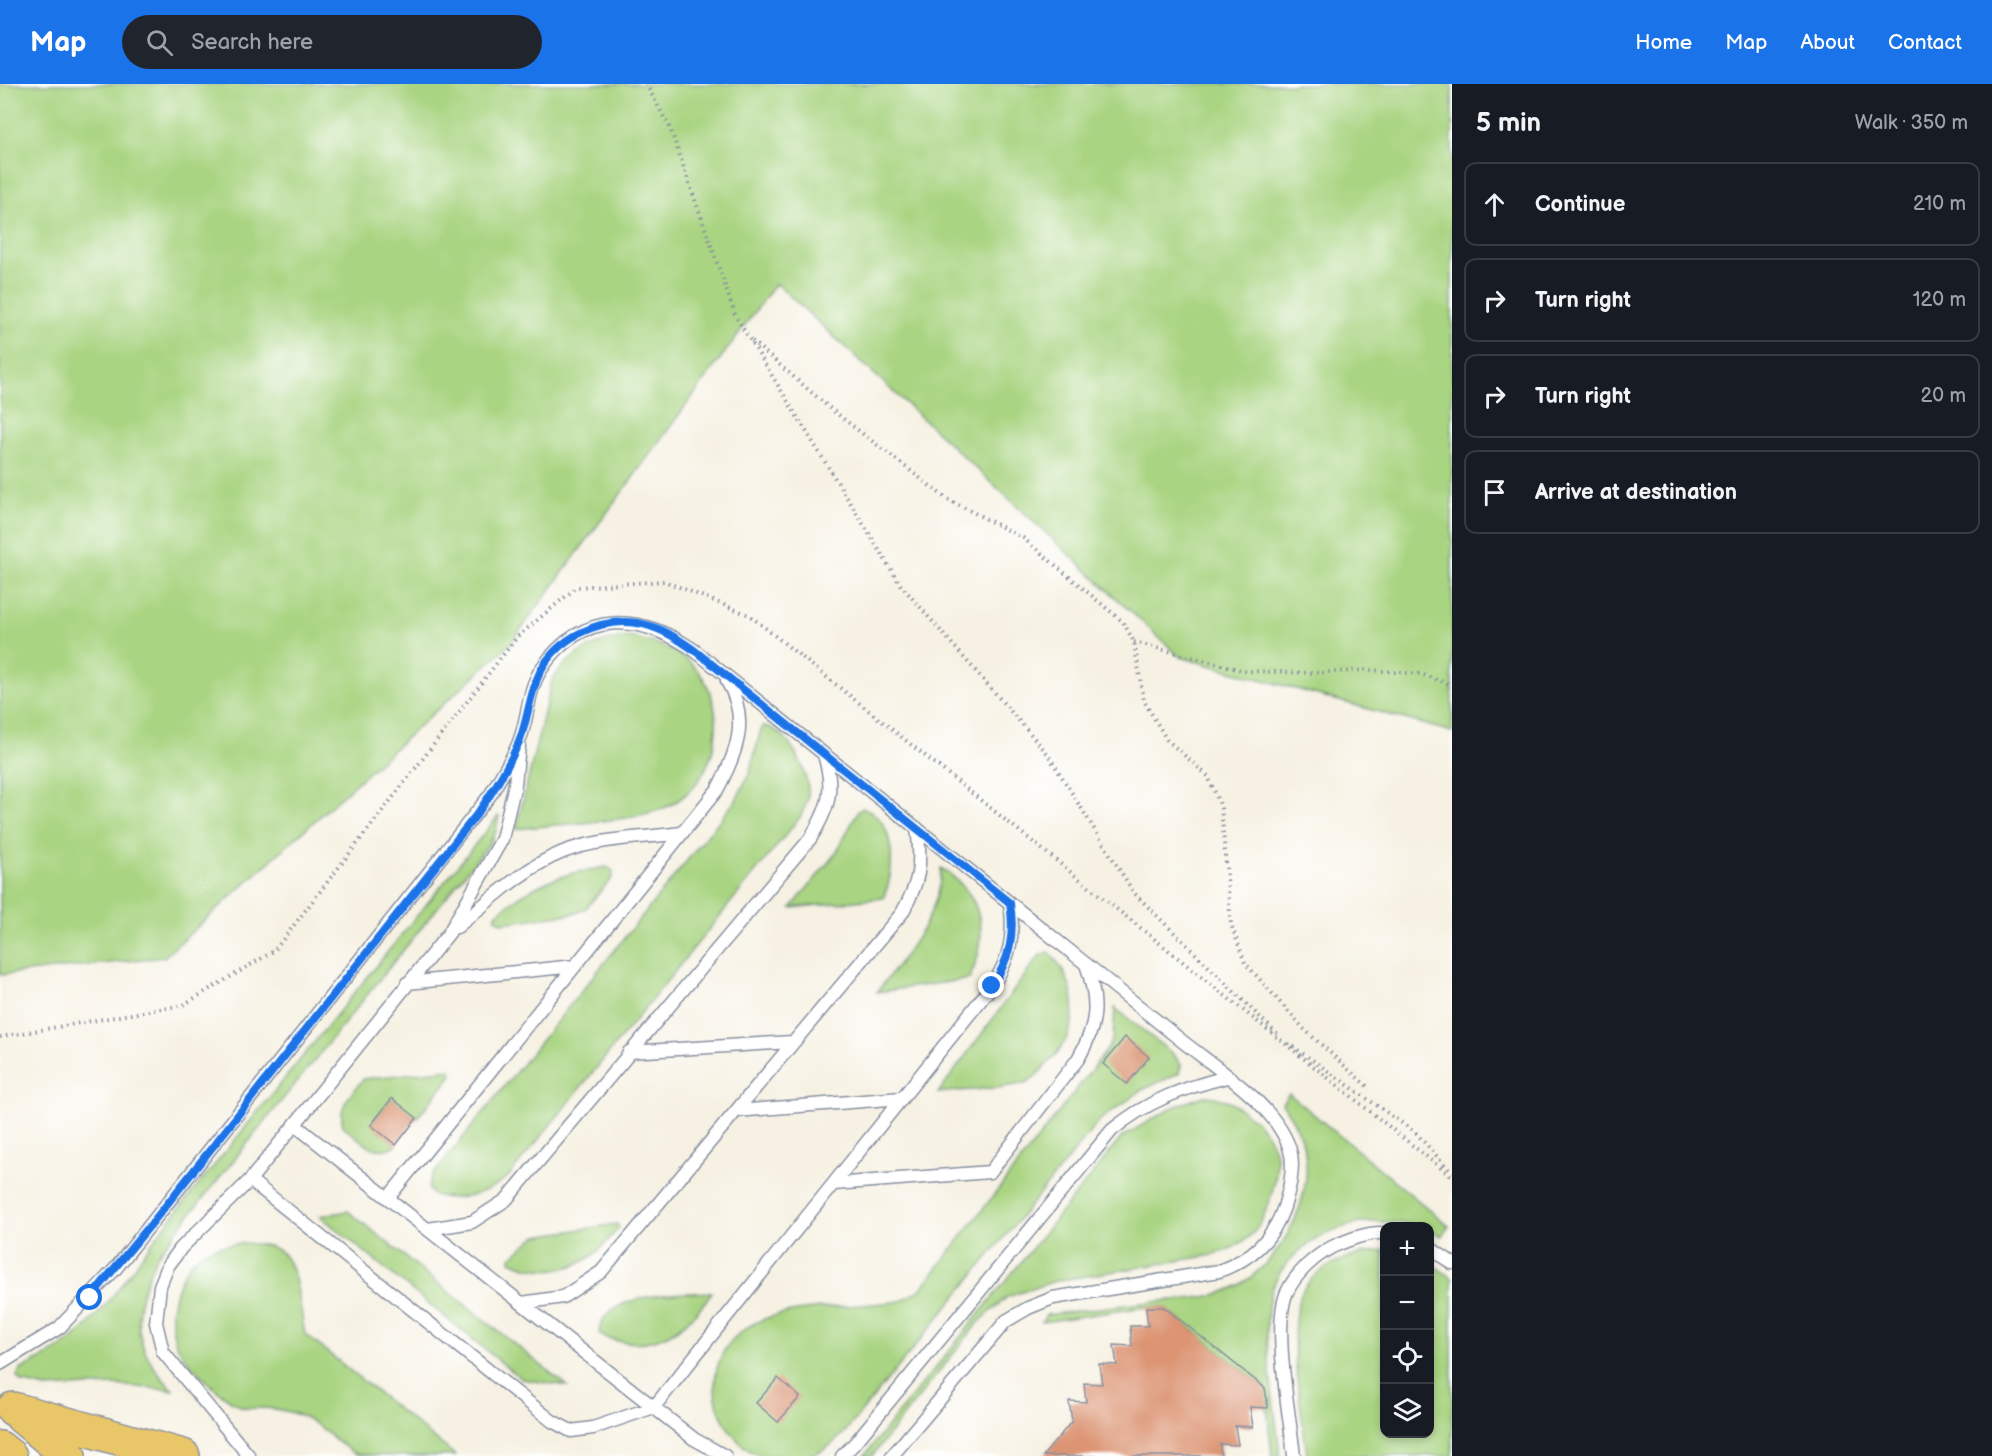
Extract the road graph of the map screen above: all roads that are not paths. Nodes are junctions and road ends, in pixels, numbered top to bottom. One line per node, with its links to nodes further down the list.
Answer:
1 (723, 674): 2 (lane); 3 (lane); 5 (lane)
2 (519, 741): 7 (lane); 25 (lane)
3 (824, 754): 4 (lane); 12 (lane)
4 (917, 828): 6 (lane); 11 (lane)
5 (682, 832): 7 (lane); 9 (lane)
6 (1010, 903): 8 (lane); 14 (lane)
7 (449, 933): 10 (lane)
8 (1086, 964): 13 (lane); 18 (lane)
9 (575, 966): 10 (lane); 19 (lane)
10 (407, 983): 16 (lane)
11 (792, 1042): 12 (lane); 15 (lane)
12 (629, 1052): 20 (lane)
13 (1227, 1077): 36 (lane); 37 (lane)
14 (902, 1098): 15 (lane); 18 (lane)
15 (736, 1111): 24 (lane)
16 (295, 1125): 17 (lane); 19 (lane)
17 (250, 1180): 27 (lane); 33 (lane)
18 (834, 1184): 27 (lane)
19 (388, 1198): 20 (lane)
20 (428, 1229): 24 (lane)
21 (1380, 1234): 38 (lane)
22 (1434, 1251): 23 (lane)
23 (1452, 1263)
24 (522, 1303): 27 (lane)
25 (0, 1364)
26 (7, 1404): 31 (highway); 32 (highway)
27 (654, 1407): 28 (lane)
28 (694, 1439): 34 (lane); 35 (lane)
29 (0, 1448): 30 (highway)
30 (10, 1456)
31 (69, 1456)
32 (183, 1456)
33 (249, 1456)
34 (707, 1456)
35 (725, 1456)
36 (842, 1456)
37 (892, 1456)
38 (1294, 1456)

